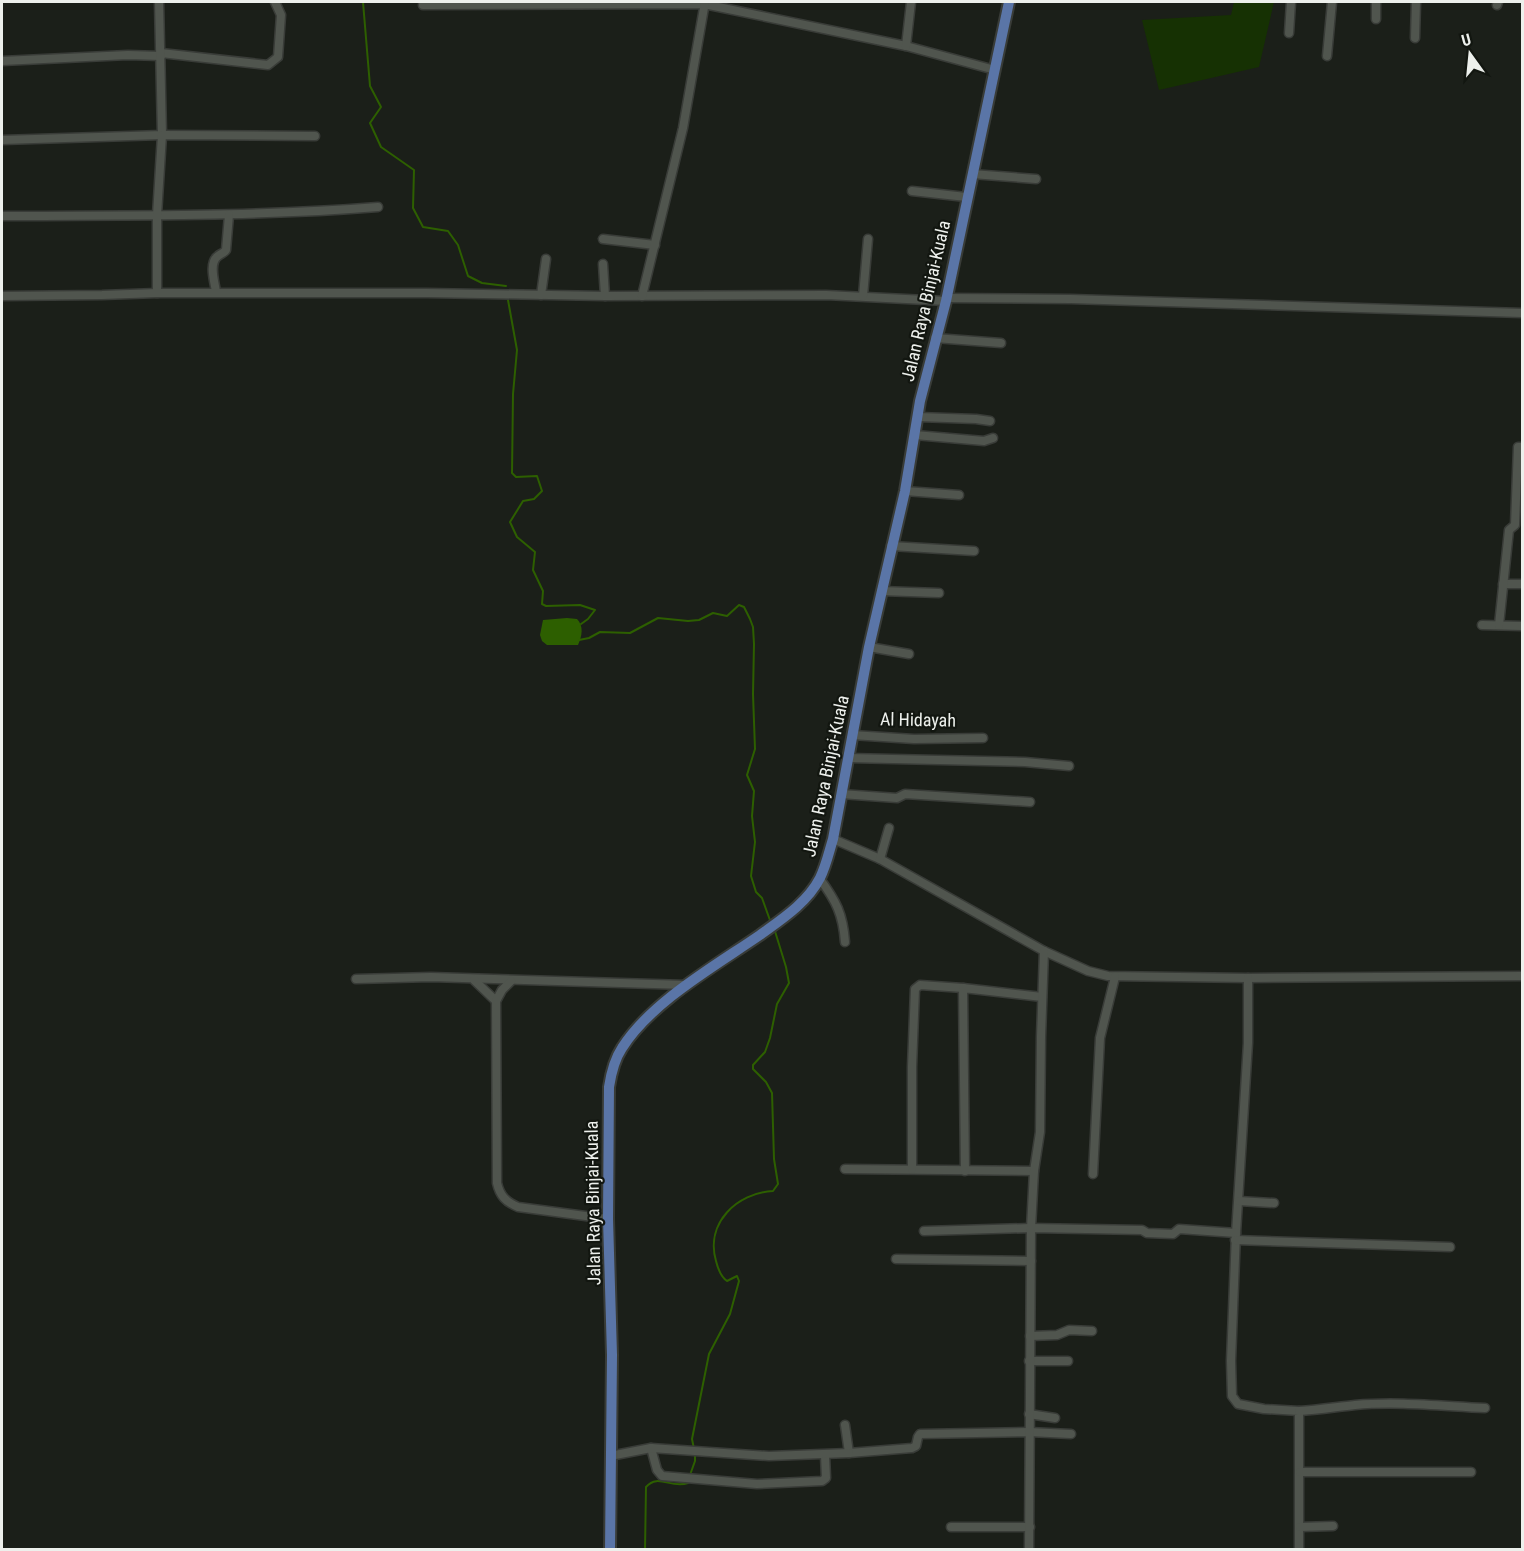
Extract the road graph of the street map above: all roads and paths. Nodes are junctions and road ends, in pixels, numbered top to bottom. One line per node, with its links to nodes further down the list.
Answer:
1 (159, 2): 15 (street)
2 (275, 2): 15 (street)
3 (911, 2): 14 (street)
4 (1009, 2): 18 (main road, Jalan Raya Binjai-Kuala)
5 (1291, 2): 12 (street)
6 (1332, 2): 16 (street)
7 (1376, 2): 11 (street)
8 (1416, 2): 13 (street)
9 (704, 3): 10 (street); 14 (street); 32 (street)
10 (423, 5)
11 (1376, 19)
12 (1289, 33)
13 (1415, 38)
14 (906, 46): 18 (street)
15 (161, 54): 17 (street); 19 (street)
16 (1327, 56)
17 (2, 61)
18 (995, 70): 22 (main road, Jalan Raya Binjai-Kuala)
19 (162, 135): 20 (street); 21 (street); 27 (street)
20 (315, 136)
21 (2, 140)
22 (972, 174): 23 (street); 25 (main road, Jalan Raya Binjai-Kuala)
23 (1036, 179)
24 (912, 191): 25 (street)
25 (966, 197): 42 (main road, Jalan Raya Binjai-Kuala)
26 (378, 207): 28 (street)
27 (157, 215): 28 (street); 29 (street); 36 (street)
28 (230, 215): 35 (street)
29 (2, 216)
30 (603, 239): 32 (street)
31 (868, 239): 41 (street)
32 (655, 245): 40 (street)
33 (546, 259): 37 (street)
34 (603, 264): 39 (street)
35 (216, 292): 36 (street); 37 (street)
36 (157, 293): 38 (street)
37 (541, 295): 39 (street)
38 (2, 296)
39 (605, 296): 40 (street)
40 (642, 296): 41 (street)
41 (863, 296): 42 (street)
42 (946, 299): 43 (street); 44 (main road, Jalan Raya Binjai-Kuala)
43 (1522, 313)
44 (935, 338): 45 (street); 46 (main road, Jalan Raya Binjai-Kuala)
45 (1002, 343)
46 (918, 417): 47 (street); 48 (main road, Jalan Raya Binjai-Kuala)
47 (990, 421)
48 (915, 435): 49 (street); 51 (main road, Jalan Raya Binjai-Kuala)
49 (993, 438)
50 (1522, 447): 53 (street)
51 (905, 490): 52 (street); 55 (main road, Jalan Raya Binjai-Kuala)
52 (959, 495)
53 (1509, 530): 54 (street); 57 (street)
54 (1522, 531)
55 (891, 546): 56 (street); 59 (main road, Jalan Raya Binjai-Kuala)
56 (974, 551)
57 (1503, 584): 58 (street); 62 (street)
58 (1522, 584)
59 (881, 591): 60 (street); 64 (main road, Jalan Raya Binjai-Kuala)
60 (939, 593)
61 (1482, 625): 62 (street)
62 (1499, 625): 63 (street)
63 (1522, 626)
64 (869, 647): 65 (street); 66 (main road, Jalan Raya Binjai-Kuala)
65 (909, 654)
66 (852, 735): 67 (street, Al Hidayah); 68 (main road, Jalan Raya Binjai-Kuala)
67 (983, 738)
68 (848, 758): 69 (street); 70 (main road, Jalan Raya Binjai-Kuala)
69 (1069, 766)
70 (841, 794): 71 (street); 73 (main road, Jalan Raya Binjai-Kuala)
71 (1030, 802)
72 (889, 828): 74 (street)
73 (833, 839): 74 (street); 75 (main road, Jalan Raya Binjai-Kuala)
74 (880, 859): 77 (street)
75 (820, 879): 76 (street); 84 (main road, Jalan Raya Binjai-Kuala)
76 (845, 942)
77 (1044, 951): 79 (street); 86 (street)
78 (1522, 976): 80 (street)
79 (1115, 977): 80 (street); 92 (street)
80 (1248, 978): 93 (street)
81 (356, 979): 82 (street)
82 (474, 980): 83 (street); 87 (street)
83 (512, 981): 84 (street); 87 (street)
84 (686, 986): 95 (main road, Jalan Raya Binjai-Kuala)
85 (963, 988): 86 (street); 89 (street); 90 (street)
86 (1042, 997): 91 (street)
87 (496, 1001): 95 (street)
88 (845, 1169): 89 (street)
89 (912, 1169): 90 (street)
90 (964, 1171): 91 (street)
91 (1034, 1172): 96 (street)
92 (1093, 1174)
93 (1239, 1201): 94 (street); 98 (street)
94 (1274, 1203)
95 (608, 1219): 116 (main road, Jalan Raya Binjai-Kuala)
96 (1031, 1228): 97 (street); 98 (street); 101 (street)
97 (924, 1231)
98 (1236, 1237): 99 (street); 107 (street)
99 (1450, 1247)
100 (896, 1259): 101 (street)
101 (1031, 1261): 103 (street)
102 (1092, 1331): 103 (street)
103 (1030, 1336): 104 (street)
104 (1029, 1361): 105 (street); 108 (street)
105 (1068, 1361)
106 (1485, 1408): 107 (street)
107 (1299, 1411): 117 (street)
108 (1029, 1414): 109 (street); 111 (street)
109 (1055, 1418)
110 (845, 1425): 114 (street)
111 (1029, 1432): 112 (street); 114 (street); 121 (street)
112 (1071, 1434)
113 (651, 1448): 115 (street); 115 (street); 116 (street)
114 (849, 1453): 115 (street)
115 (825, 1455)
116 (610, 1456): 123 (main road, Jalan Raya Binjai-Kuala)
117 (1300, 1472): 118 (street); 122 (street)
118 (1471, 1472)
119 (1333, 1526): 122 (street)
120 (951, 1527): 121 (street)
121 (1030, 1527): 124 (street)
122 (1299, 1527): 125 (street)
123 (610, 1550)
124 (1029, 1550)
125 (1299, 1550)

